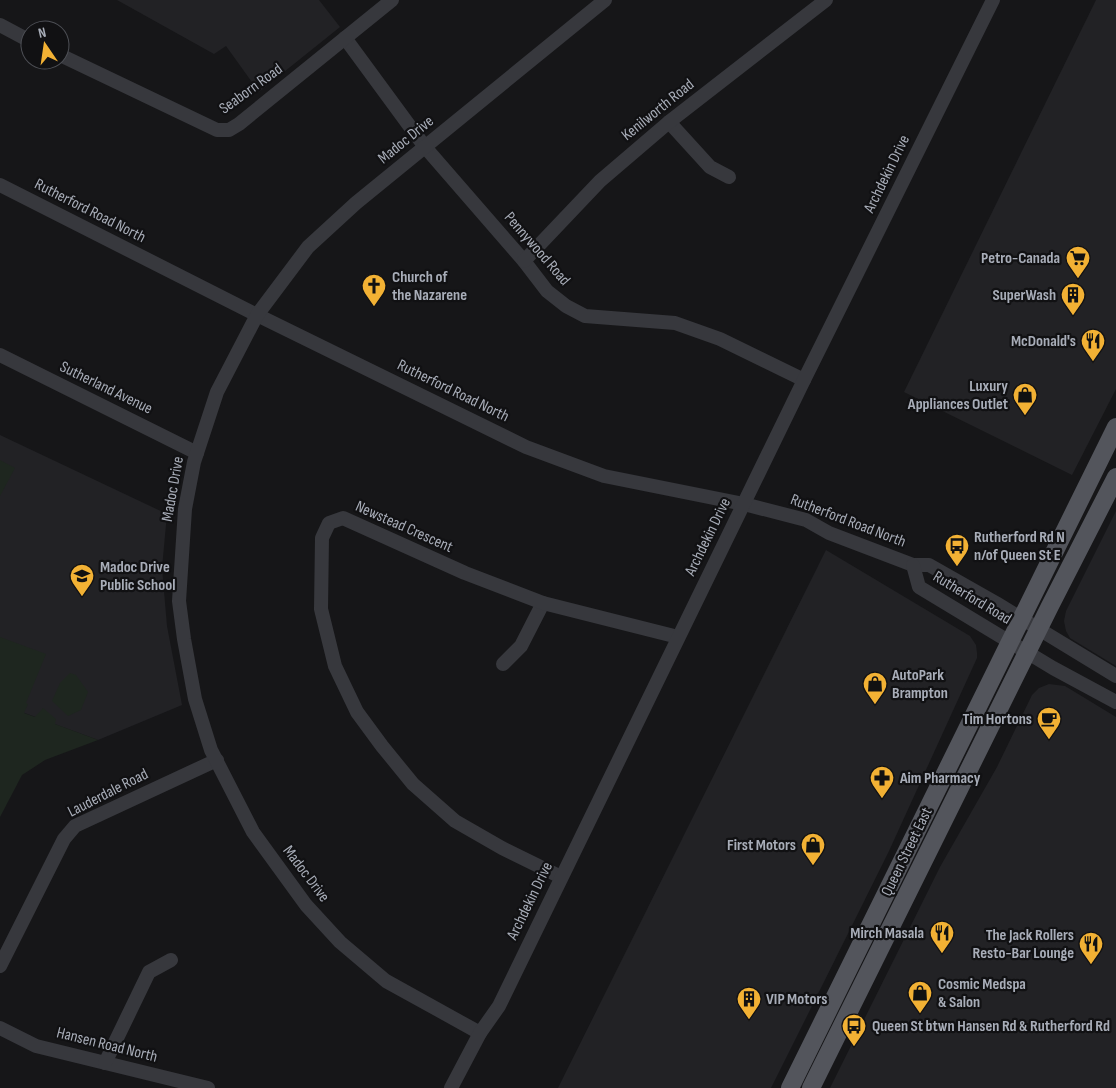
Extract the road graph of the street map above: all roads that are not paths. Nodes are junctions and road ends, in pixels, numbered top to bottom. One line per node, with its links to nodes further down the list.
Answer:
1 (392, 0): 7 (street, Seaborn Road)
2 (605, 0): 10 (street, Madoc Drive)
3 (826, 0): 9 (street, Kenilworth Road)
4 (993, 0): 16 (street, Archdekin Drive)
5 (0, 25): 6 (street)
6 (20, 36)
7 (345, 38): 8 (street, Seaborn Road); 10 (street, Pennywood Road)
8 (70, 60)
9 (669, 122): 11 (street); 13 (street, Kenilworth Road)
10 (425, 147): 13 (street, Pennywood Road); 14 (street, Madoc Drive)
11 (729, 177)
12 (0, 185): 14 (street, Rutherford Road North)
13 (524, 261): 16 (street, Pennywood Road)
14 (257, 315): 18 (street, Madoc Drive); 20 (street, Rutherford Road North)
15 (0, 355): 18 (street, Sutherland Avenue)
16 (804, 380): 20 (street, Archdekin Drive)
17 (1116, 427): 23 (main road, Queen Street East)
18 (197, 453): 31 (street, Madoc Drive)
19 (1116, 477): 24 (main road, Queen Street East)
20 (744, 504): 21 (street, Rutherford Road North); 25 (street, Archdekin Drive)
21 (913, 565): 23 (street, Rutherford Road); 26 (street, Rutherford Road)
22 (543, 603): 25 (street, Newstead Crescent); 28 (street); 32 (street, Newstead Crescent)
23 (1022, 619): 24 (street, Rutherford Road); 26 (main road, Queen Street East)
24 (1038, 629): 27 (main road, Queen Street East); 29 (street, Rutherford Road)
25 (678, 638): 32 (street, Archdekin Drive)
26 (1010, 641): 27 (street, Rutherford Road); 40 (main road, Queen Street East)
27 (1028, 652): 30 (street, Rutherford Road); 41 (main road, Queen Street East)
28 (503, 664)
29 (1116, 676)
30 (1116, 702)
31 (217, 760): 34 (street, Lauderdale Road); 36 (street, Madoc Drive)
32 (561, 877): 36 (street, Archdekin Drive)
33 (171, 960): 37 (street)
34 (0, 966)
35 (0, 1028): 37 (street, Hansen Road North)
36 (480, 1033): 39 (street, Archdekin Drive)
37 (105, 1063): 38 (street, Hansen Road North)
38 (208, 1088)
39 (451, 1088)
40 (790, 1088)
41 (811, 1088)

